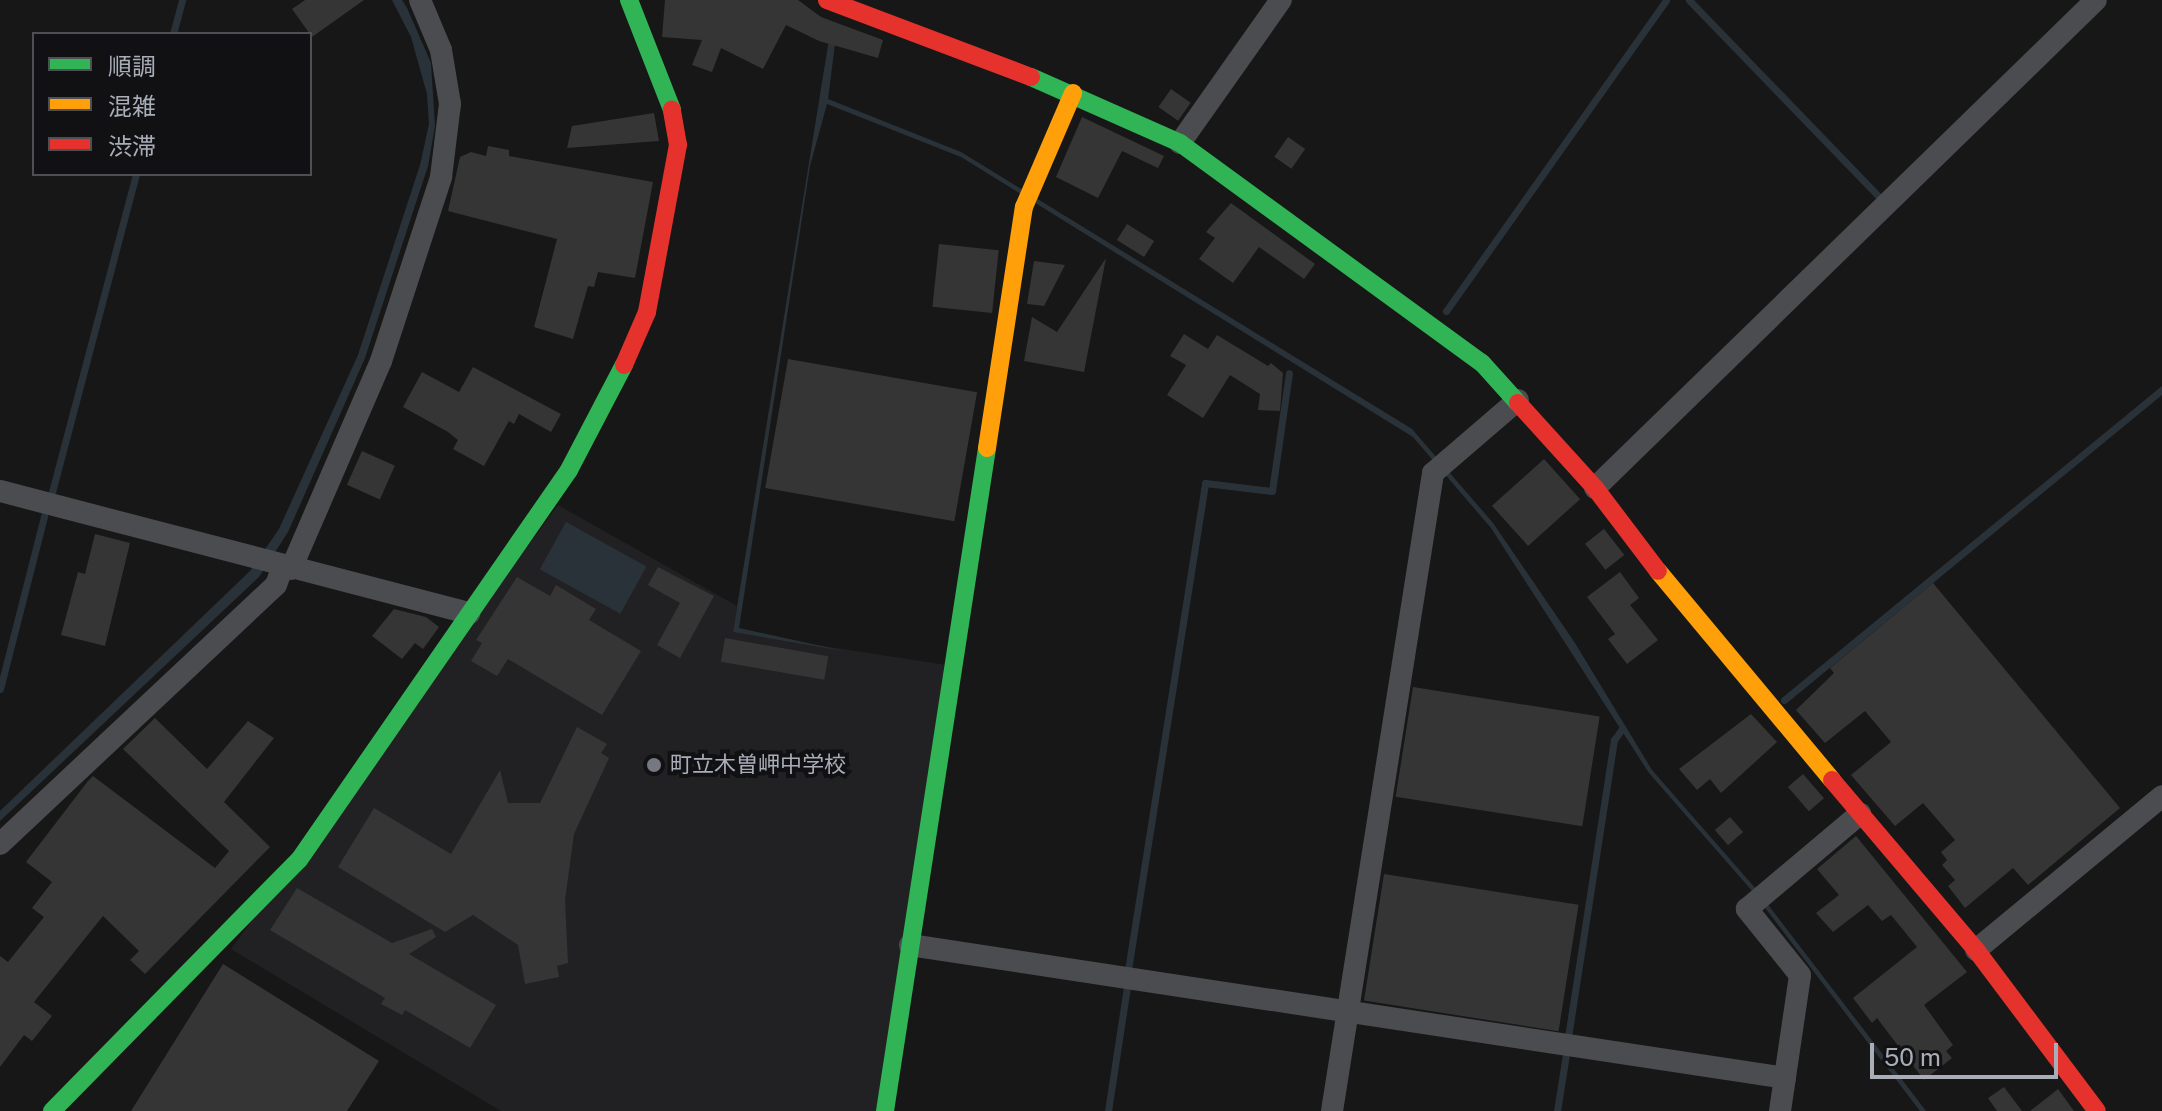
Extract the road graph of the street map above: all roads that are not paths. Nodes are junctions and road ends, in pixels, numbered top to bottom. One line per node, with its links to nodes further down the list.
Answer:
1 (420, 0): 11 (street)
2 (629, 0): 12 (street)
3 (827, 0): 6 (street)
4 (1281, 0): 7 (street)
5 (2096, 0): 9 (street)
6 (1073, 93): 7 (street); 16 (street)
7 (1180, 143): 8 (street)
8 (1518, 400): 9 (street); 18 (street)
9 (1595, 488): 14 (street)
10 (0, 491): 11 (street)
11 (276, 565): 12 (street); 15 (street)
12 (469, 613): 20 (street)
13 (2162, 796): 17 (street)
14 (1860, 814): 17 (street); 19 (street)
15 (0, 844)
16 (910, 945): 18 (street); 21 (street)
17 (1976, 950): 24 (street)
18 (1347, 1012): 19 (street); 22 (street)
19 (1785, 1078): 23 (street)
20 (52, 1111)
21 (885, 1111)
22 (1332, 1111)
23 (1780, 1111)
24 (2097, 1111)

